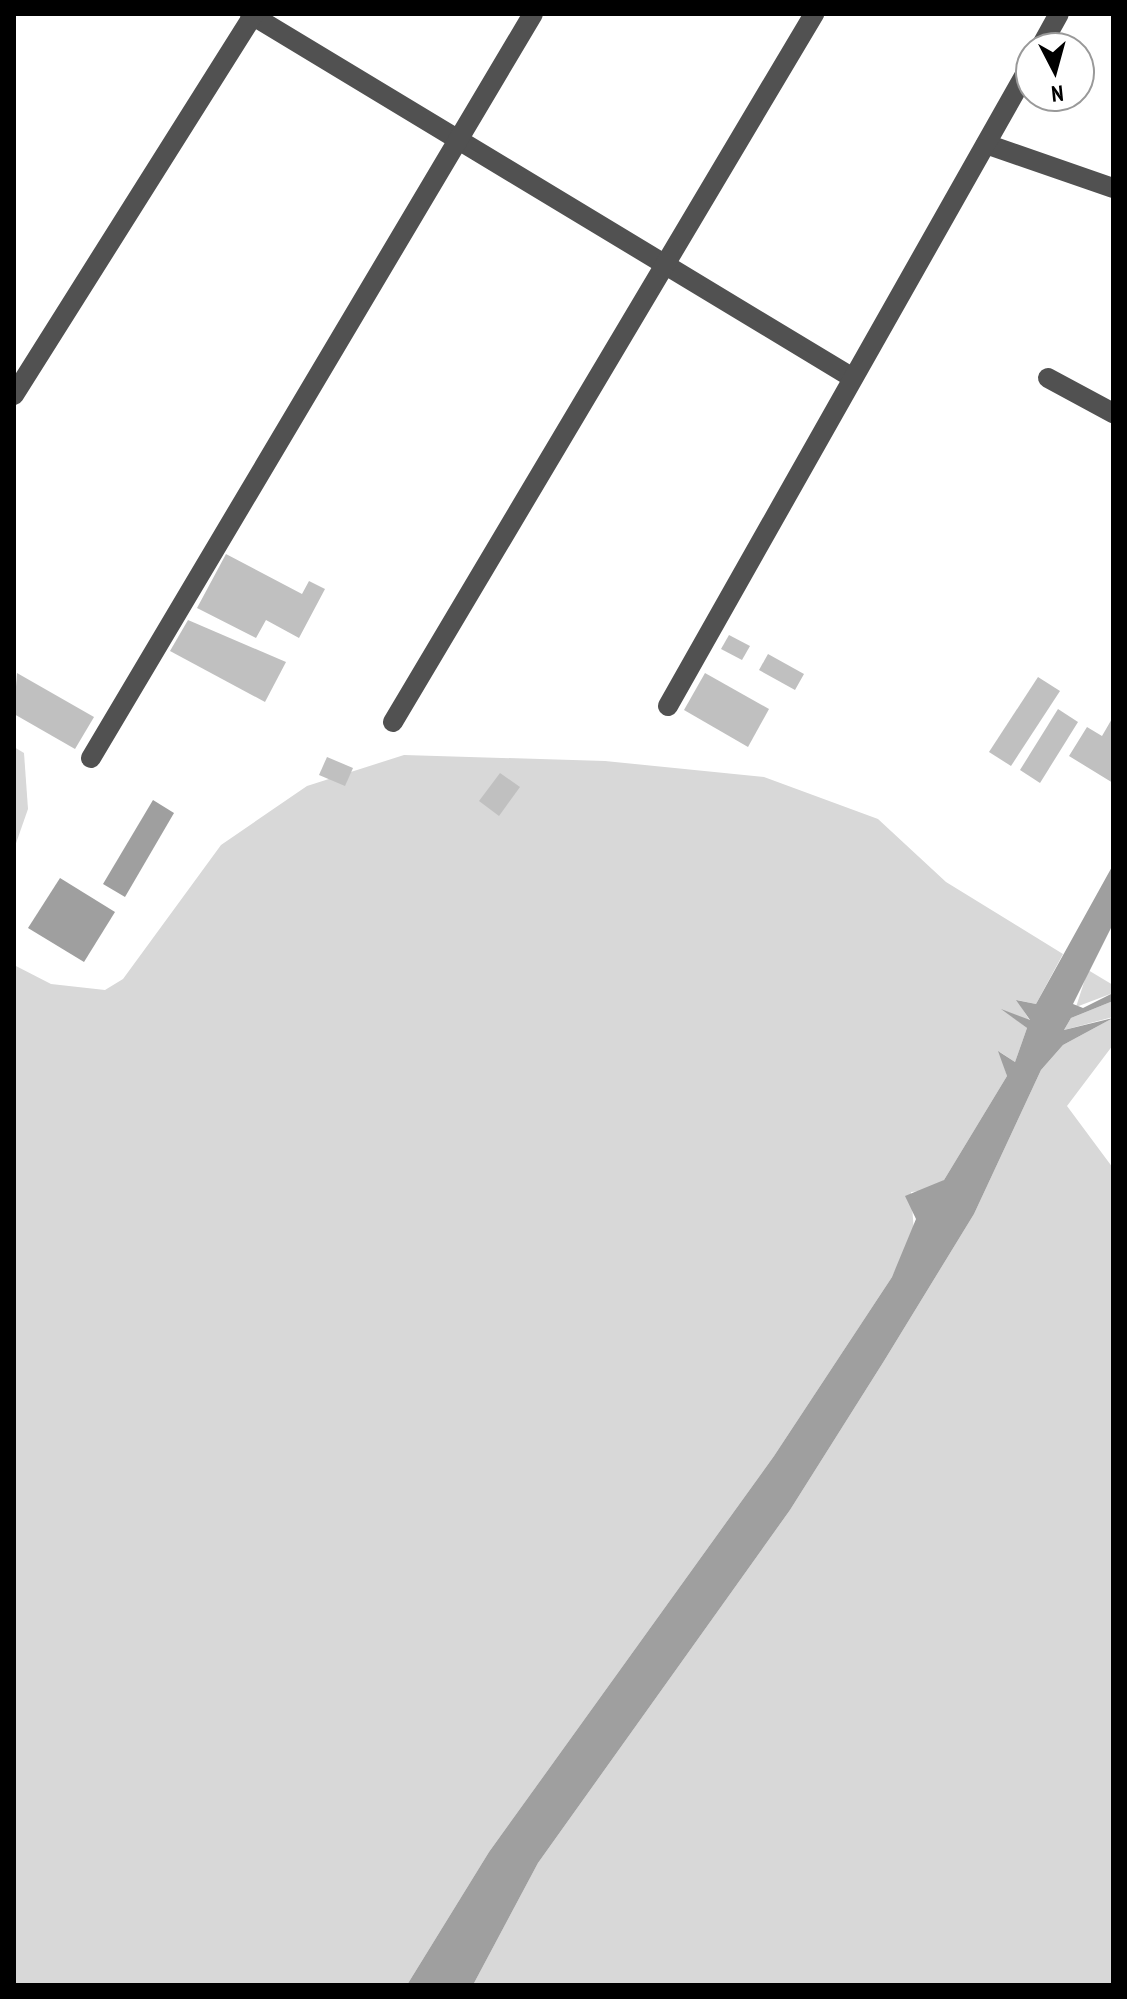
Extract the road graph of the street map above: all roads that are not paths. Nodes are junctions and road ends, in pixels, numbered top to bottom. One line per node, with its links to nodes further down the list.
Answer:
1 (533, 14): 7 (street)
2 (814, 14): 10 (street)
3 (1059, 14): 5 (street)
4 (252, 15): 7 (street); 13 (street)
5 (1049, 32)
6 (1015, 92): 8 (street)
7 (458, 140): 10 (street); 17 (street)
8 (986, 144): 9 (street); 11 (street)
9 (1113, 188)
10 (665, 265): 11 (street); 16 (street)
11 (853, 378): 15 (street)
12 (1048, 378): 14 (street)
13 (14, 395)
14 (1113, 413)
15 (668, 706)
16 (393, 722)
17 (91, 758)

